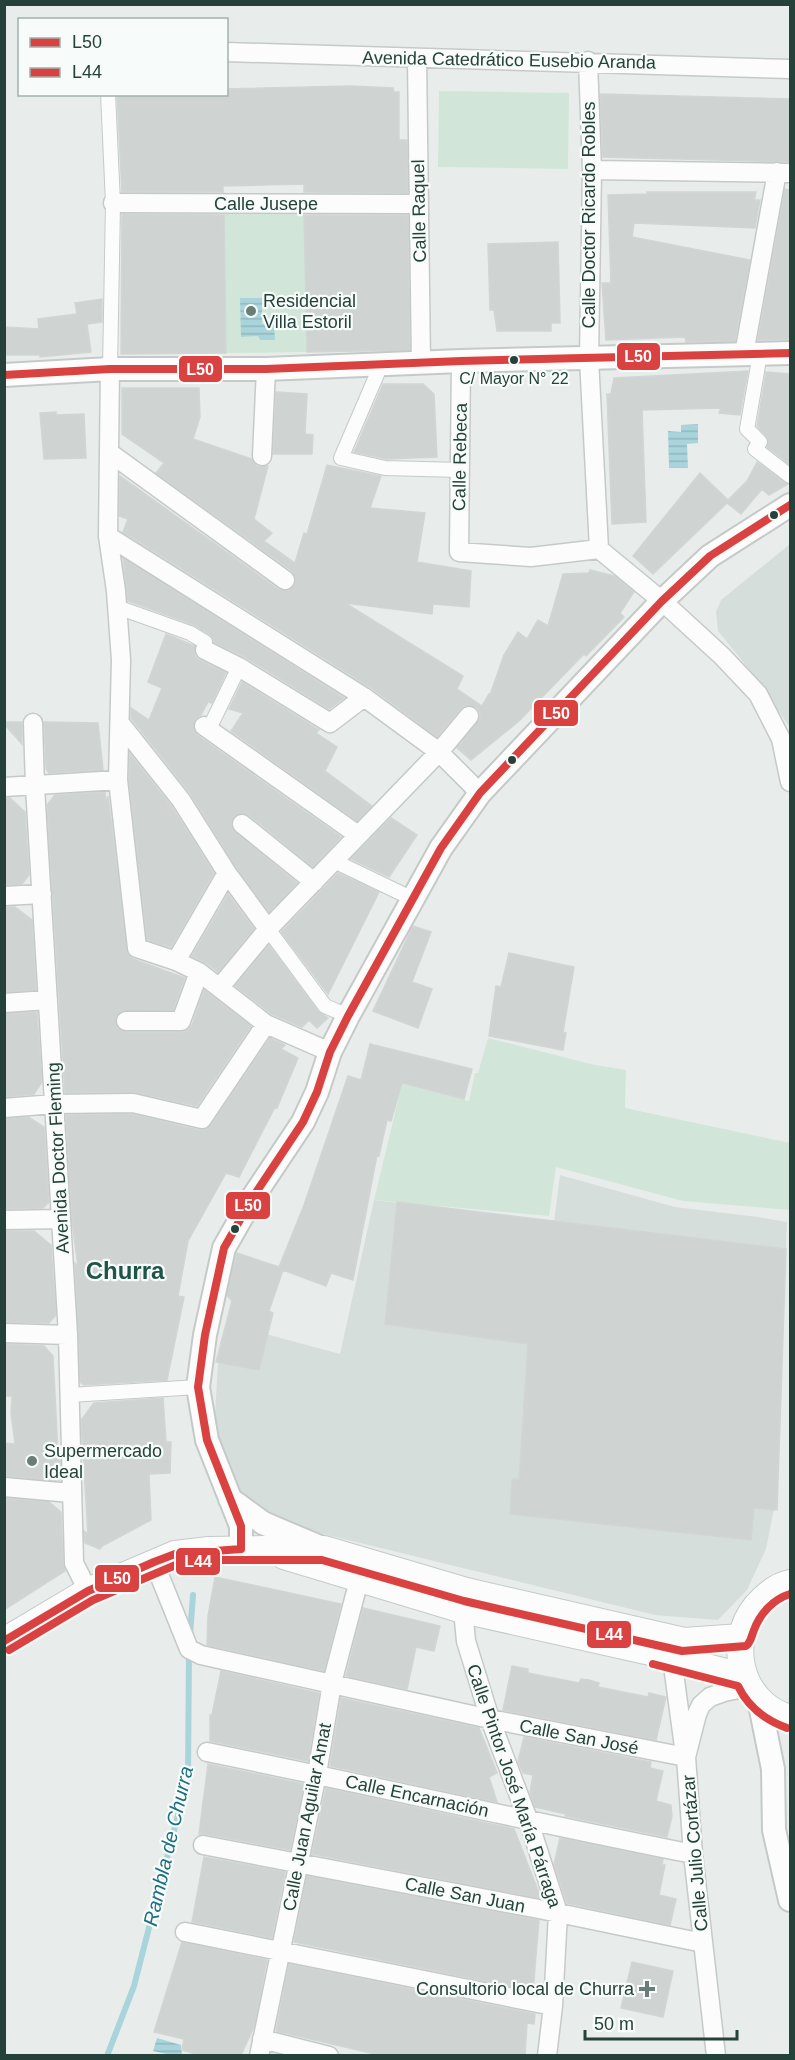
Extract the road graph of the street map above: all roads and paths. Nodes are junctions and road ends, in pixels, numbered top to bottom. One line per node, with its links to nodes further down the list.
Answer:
1 (228, 52): 2 (street, Avenida Catedrático Eusebio Aranda)
2 (417, 59): 3 (street, Avenida Catedrático Eusebio Aranda); 9 (street, Calle Raquel)
3 (588, 62): 4 (street, Avenida Catedrático Eusebio Aranda); 6 (street, Calle Doctor Ricardo Robles)
4 (790, 69)
5 (108, 96): 8 (street)
6 (592, 170): 7 (street); 12 (street, Calle Doctor Ricardo Robles)
7 (784, 173): 11 (street)
8 (113, 203): 9 (street, Calle Jusepe); 16 (street)
9 (418, 204): 14 (street, Calle Raquel)
10 (790, 353): 11 (street)
11 (752, 354): 12 (street); 22 (street)
12 (589, 359): 13 (street); 25 (street, Calle Doctor Ricardo Robles)
13 (461, 361): 14 (street); 21 (street, Calle Rebeca)
14 (421, 364): 15 (street)
15 (381, 365): 17 (street); 21 (street)
16 (110, 369): 17 (street); 18 (street); 19 (street)
17 (267, 369): 20 (street)
18 (4, 375)
19 (110, 453): 24 (street); 26 (street)
20 (262, 456)
21 (460, 470): 25 (street, Calle Rebeca)
22 (790, 476)
23 (790, 505): 27 (street)
24 (108, 536): 28 (street); 31 (street)
25 (600, 549): 27 (street)
26 (285, 580)
27 (662, 601): 38 (street); 41 (street)
28 (117, 607): 29 (street); 34 (street)
29 (205, 650): 30 (street)
30 (239, 667): 31 (street); 35 (street)
31 (364, 697): 36 (street)
32 (469, 716): 36 (street)
33 (33, 723): 40 (street, Avenida Doctor Fleming)
34 (120, 723): 37 (street); 45 (street)
35 (206, 727): 43 (street)
36 (439, 752): 41 (street); 43 (street)
37 (118, 780): 40 (street); 51 (street)
38 (790, 782)
39 (4, 787): 40 (street)
40 (35, 787): 47 (street, Avenida Doctor Fleming)
41 (480, 793): 49 (street)
42 (242, 824): 46 (street)
43 (358, 835): 44 (street)
44 (334, 861): 46 (street); 49 (street)
45 (227, 873): 50 (street); 51 (street)
46 (314, 882): 50 (street)
47 (42, 894): 48 (street); 54 (street, Avenida Doctor Fleming)
48 (4, 896)
49 (413, 899): 56 (street)
50 (268, 928): 53 (street); 56 (street)
51 (176, 961): 52 (street)
52 (199, 972): 53 (street); 57 (street)
53 (220, 987): 58 (street)
54 (48, 1000): 55 (street); 60 (street, Avenida Doctor Fleming)
55 (4, 1003)
56 (348, 1016): 59 (street)
57 (126, 1021)
58 (266, 1024): 59 (street); 60 (street)
59 (330, 1052): 66 (street)
60 (54, 1104): 61 (street); 62 (street, Avenida Doctor Fleming)
61 (4, 1108)
62 (61, 1219): 63 (street); 65 (street, Avenida Doctor Fleming)
63 (4, 1220)
64 (4, 1333): 65 (street)
65 (68, 1335): 67 (street, Avenida Doctor Fleming)
66 (198, 1387): 67 (street); 70 (street)
67 (70, 1395): 69 (street, Avenida Doctor Fleming)
68 (4, 1488): 69 (street)
69 (71, 1493): 76 (street, Avenida Doctor Fleming)
70 (229, 1498): 71 (street); 72 (street)
71 (252, 1549): 72 (main road); 73 (main road); 75 (main road)
72 (324, 1549): 77 (main road)
73 (164, 1558): 76 (main road); 81 (street, Calle San José)
74 (788, 1578): 78 (main road)
75 (359, 1580): 77 (main road); 81 (street, Calle Juan Aguilar Amat)
76 (88, 1591): 79 (main road)
77 (461, 1600): 78 (main road); 80 (main road); 84 (street, Calle Pintor José María Párraga)
78 (741, 1637): 82 (main road)
79 (4, 1641)
80 (672, 1658): 82 (main road); 86 (street)
81 (332, 1683): 84 (street, Calle San José); 87 (street, Calle Juan Aguilar Amat)
82 (751, 1688): 83 (main road); 86 (street, Calle Julio Cortázar); 92 (street)
83 (790, 1718)
84 (490, 1719): 86 (street, Calle San José); 88 (street, Calle Pintor José María Párraga)
85 (207, 1752): 87 (street, Calle Encarnación)
86 (686, 1757): 90 (street, Calle Julio Cortázar)
87 (317, 1774): 88 (street, Calle Encarnación); 91 (street, Calle Juan Aguilar Amat)
88 (529, 1822): 90 (street, Calle Encarnación); 93 (street, Calle Pintor José María Párraga)
89 (203, 1845): 91 (street, Calle San Juan)
90 (693, 1854): 95 (street, Calle Julio Cortázar)
91 (297, 1864): 93 (street, Calle San Juan); 96 (street, Calle Juan Aguilar Amat)
92 (790, 1900)
93 (558, 1913): 95 (street, Calle San Juan); 97 (street, Calle Pintor José María Párraga)
94 (185, 1932): 96 (street)
95 (703, 1943): 101 (street, Calle Julio Cortázar)
96 (280, 1950): 97 (street); 98 (street, Calle Juan Aguilar Amat)
97 (553, 2007): 100 (street, Calle Pintor José María Párraga)
98 (261, 2047): 99 (street)
99 (329, 2055)
100 (548, 2055)
101 (716, 2055)

